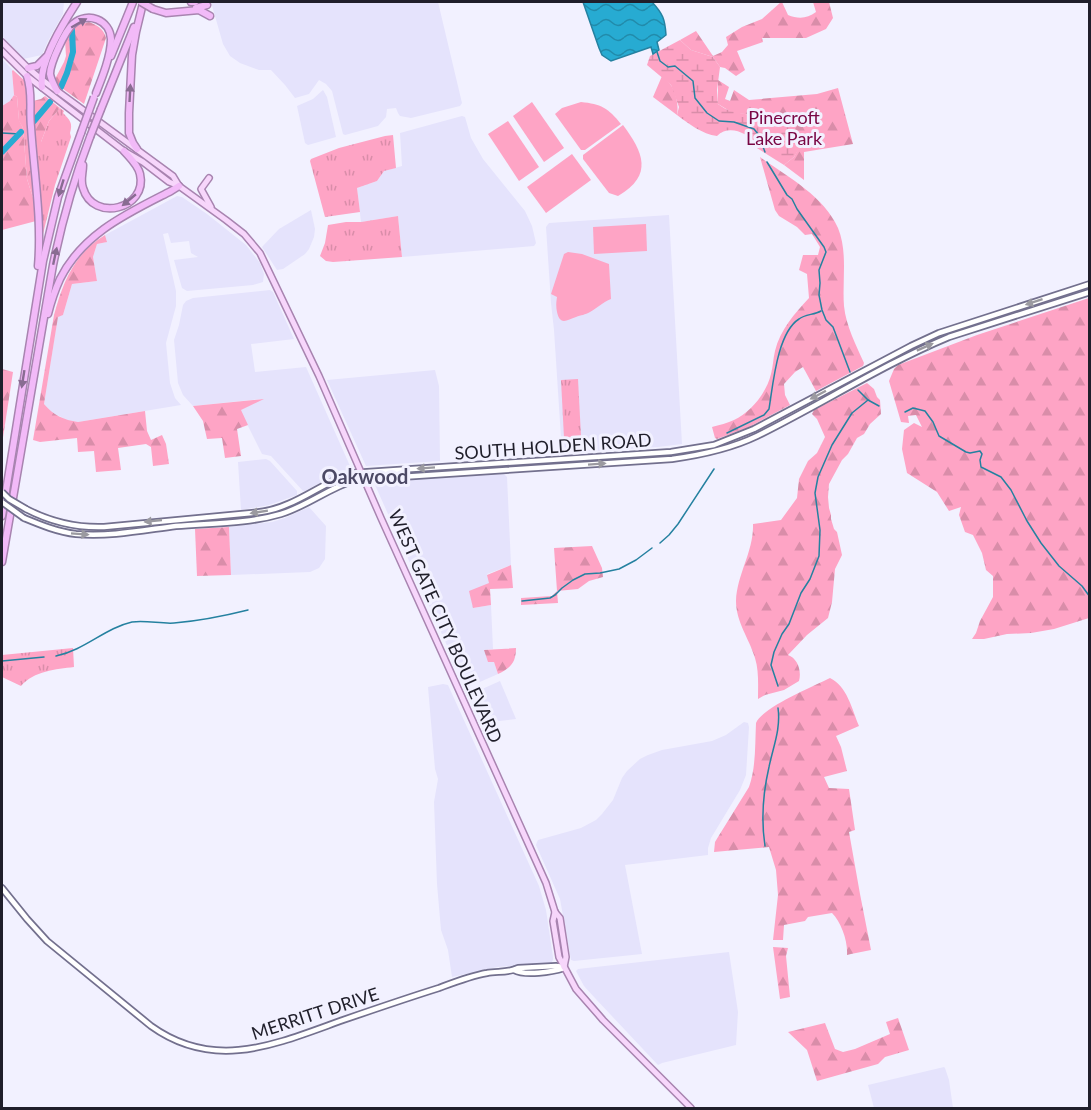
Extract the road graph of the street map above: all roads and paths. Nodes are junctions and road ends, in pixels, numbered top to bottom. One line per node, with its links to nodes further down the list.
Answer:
1 (77, 2): 9 (highway)
2 (134, 2): 15 (highway)
3 (143, 2): 5 (highway, bridge); 16 (highway, one-way to 3); 18 (highway, bridge)
4 (207, 5): 5 (highway)
5 (186, 11): 6 (highway)
6 (210, 16)
7 (2, 42): 10 (main road, WEST GATE CITY BOULEVARD)
8 (2, 51): 11 (main road, WEST GATE CITY BOULEVARD)
9 (48, 55): 10 (highway); 12 (highway)
10 (28, 68): 12 (main road, WEST GATE CITY BOULEVARD)
11 (27, 76): 13 (main road, WEST GATE CITY BOULEVARD); 24 (highway)
12 (41, 79): 13 (highway); 14 (main road, WEST GATE CITY BOULEVARD)
13 (42, 87): 17 (main road, WEST GATE CITY BOULEVARD)
14 (57, 91): 15 (highway, one-way to 15); 16 (main road, WEST GATE CITY BOULEVARD)
15 (95, 95): 24 (highway, one-way to 24, bridge)
16 (137, 149): 20 (main road, WEST GATE CITY BOULEVARD)
17 (124, 151): 18 (highway, one-way to 18); 20 (main road, WEST GATE CITY BOULEVARD)
18 (83, 157): 25 (highway, one-way to 18)
19 (209, 178): 21 (main road)
20 (179, 186): 21 (main road, WEST GATE CITY BOULEVARD); 25 (highway)
21 (212, 209): 26 (main road, WEST GATE CITY BOULEVARD)
22 (1089, 284): 26 (main road, SOUTH HOLDEN ROAD, one-way to 26)
23 (1089, 292): 27 (main road, SOUTH HOLDEN ROAD, one-way to 23)
24 (32, 332): 30 (highway, one-way to 30)
25 (41, 334): 31 (highway)
26 (361, 472): 27 (main road, WEST GATE CITY BOULEVARD); 28 (main road, SOUTH HOLDEN ROAD, one-way to 28, bridge)
27 (364, 480): 29 (main road, SOUTH HOLDEN ROAD, one-way to 27, bridge); 33 (main road, WEST GATE CITY BOULEVARD)
28 (2, 492)
29 (2, 502)
30 (2, 516)
31 (2, 562)
32 (2, 888): 33 (main road, MERRITT DRIVE)
33 (564, 967): 34 (main road, WEST GATE CITY BOULEVARD)
34 (691, 1108)

